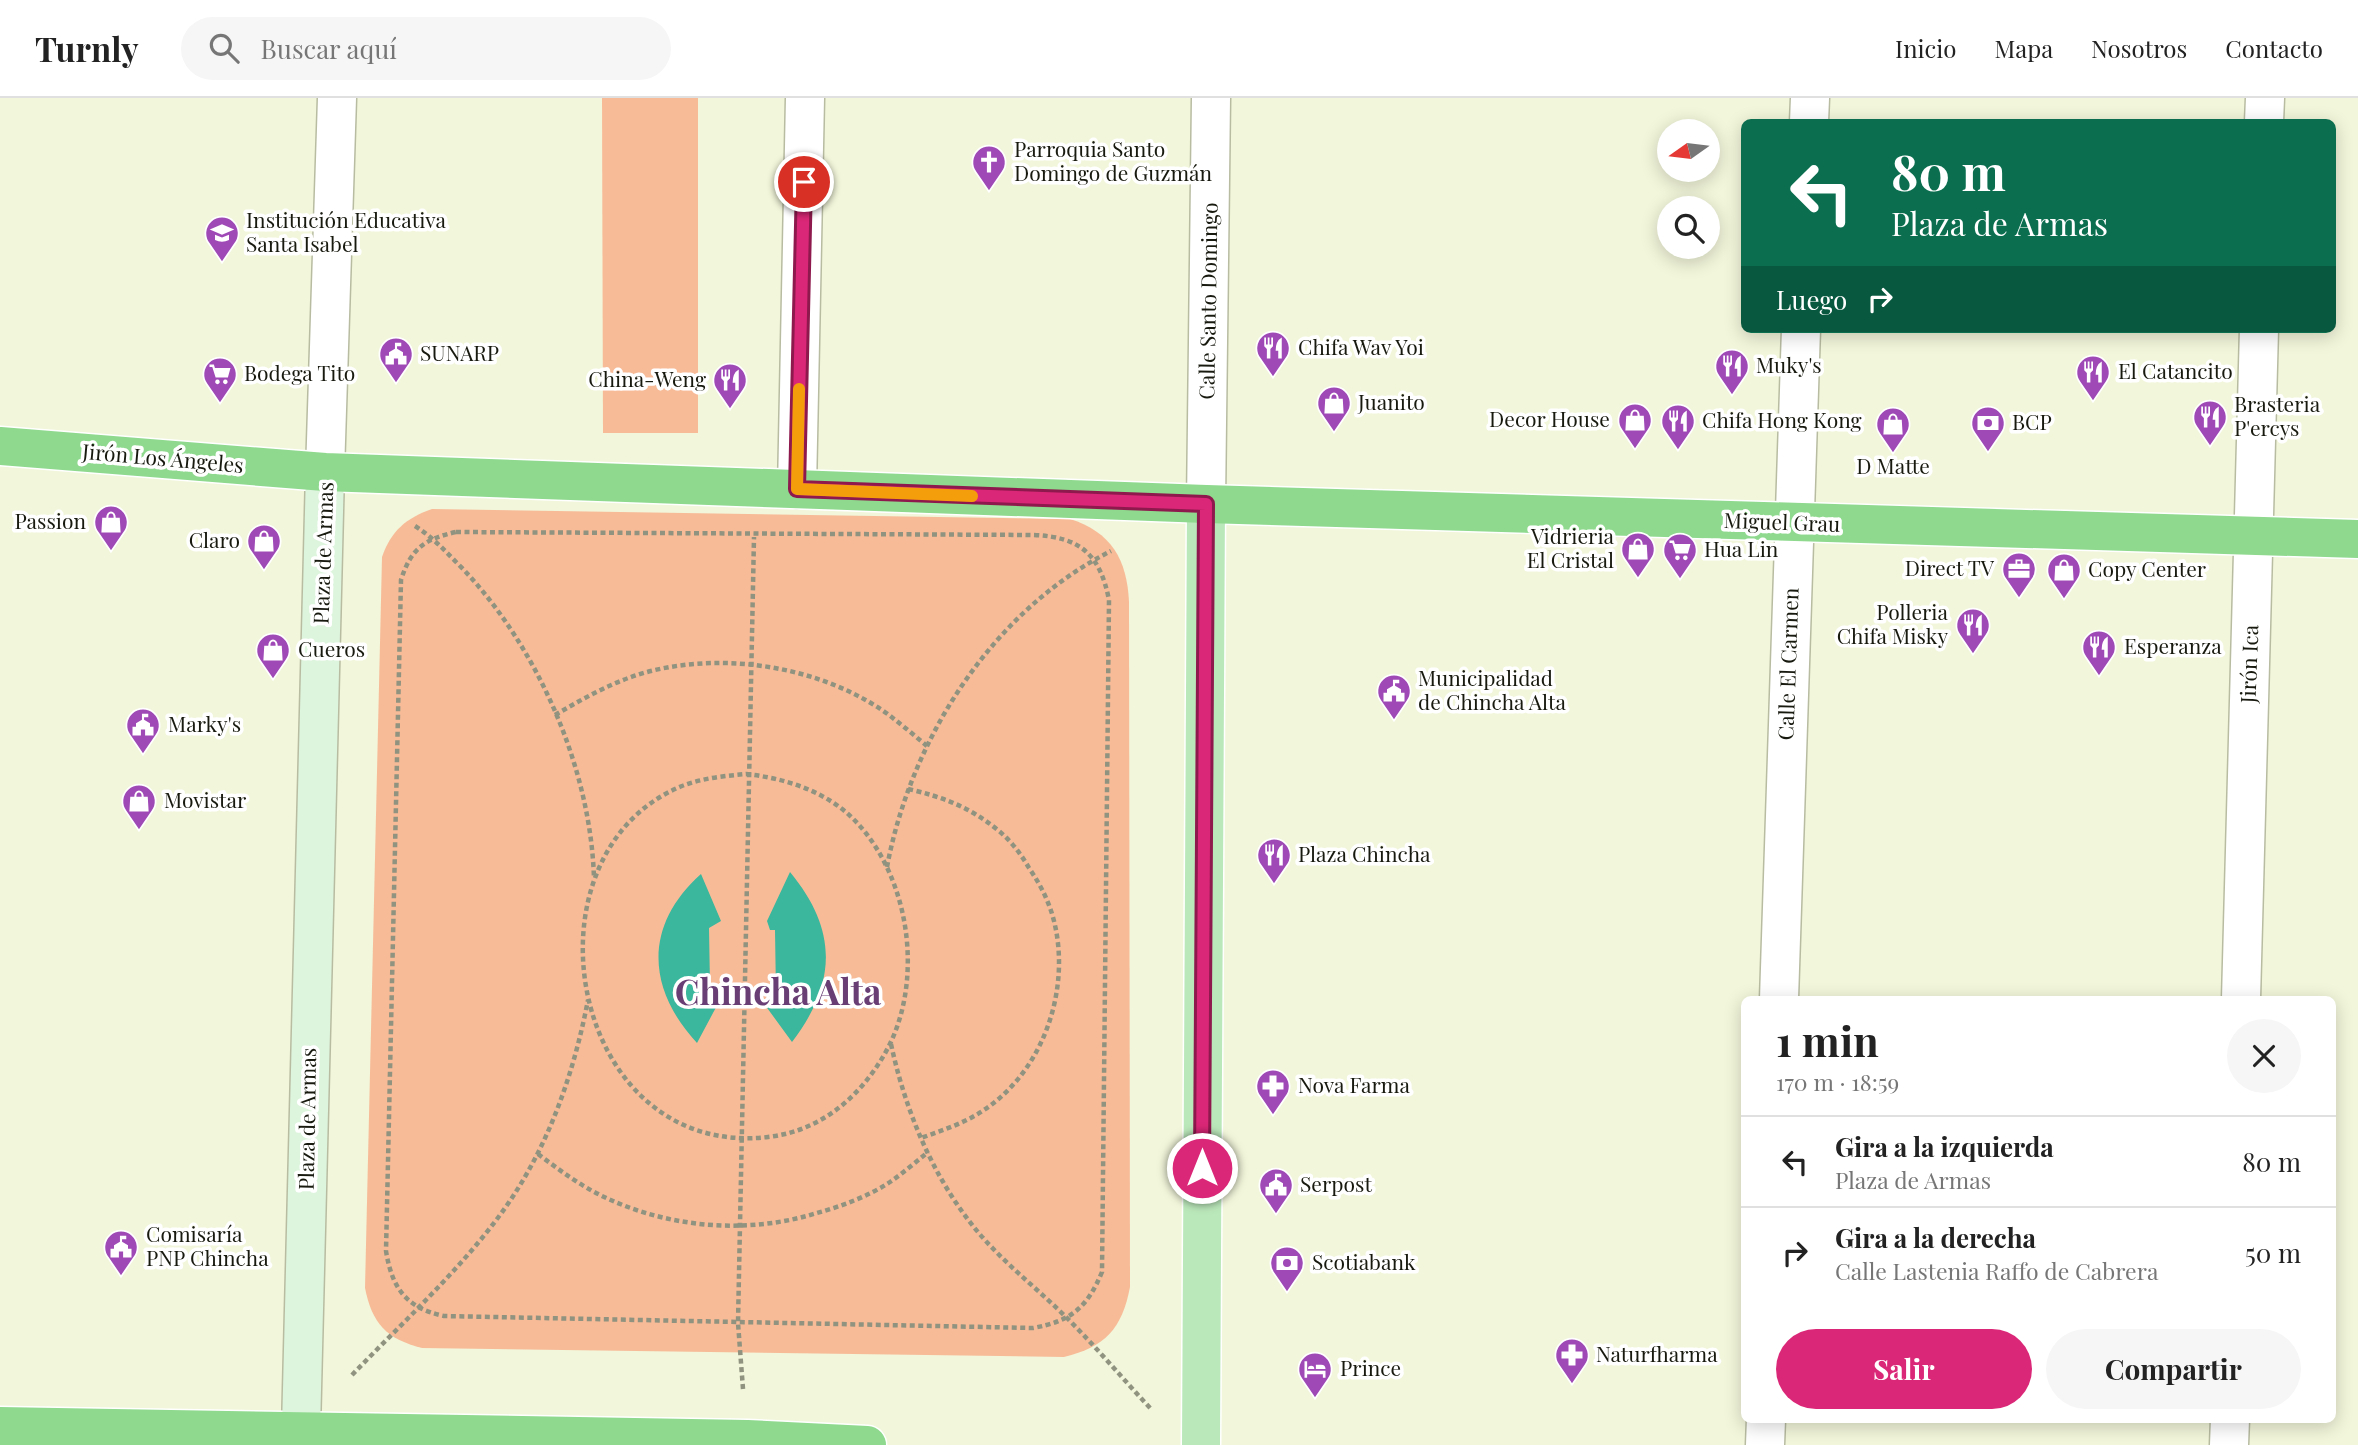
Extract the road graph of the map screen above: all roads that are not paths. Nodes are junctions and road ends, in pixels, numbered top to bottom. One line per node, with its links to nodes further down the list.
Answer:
1 (337, 98): 11 (street)
2 (805, 98): 12 (street)
3 (1211, 98): 13 (street, Calle Santo Domingo)
4 (1810, 98): 6 (street)
5 (2265, 98): 7 (street)
6 (1809, 119)
7 (2264, 119)
8 (1801, 333): 14 (street, Calle El Carmen)
9 (2259, 333): 15 (street, Jirón Ica)
10 (0, 446): 11 (highway, Jirón Los Ángeles)
11 (325, 472): 12 (highway, Plaza de Armas); 22 (street, Plaza de Armas)
12 (797, 489): 13 (highway, Plaza de Armas)
13 (1206, 504): 14 (highway, Miguel Grau); 25 (main road)
14 (1794, 523): 15 (highway, Miguel Grau); 17 (street, Calle El Carmen)
15 (2254, 537): 16 (highway, Miguel Grau); 18 (street, Jirón Ica)
16 (2358, 538)
17 (1779, 996)
18 (2241, 996)
19 (1766, 1423): 26 (street)
20 (2230, 1423): 27 (street)
21 (0, 1426): 22 (highway)
22 (300, 1437): 23 (highway)
23 (747, 1442): 24 (highway)
24 (867, 1445)
25 (1201, 1445)
26 (1765, 1445)
27 (2229, 1445)

